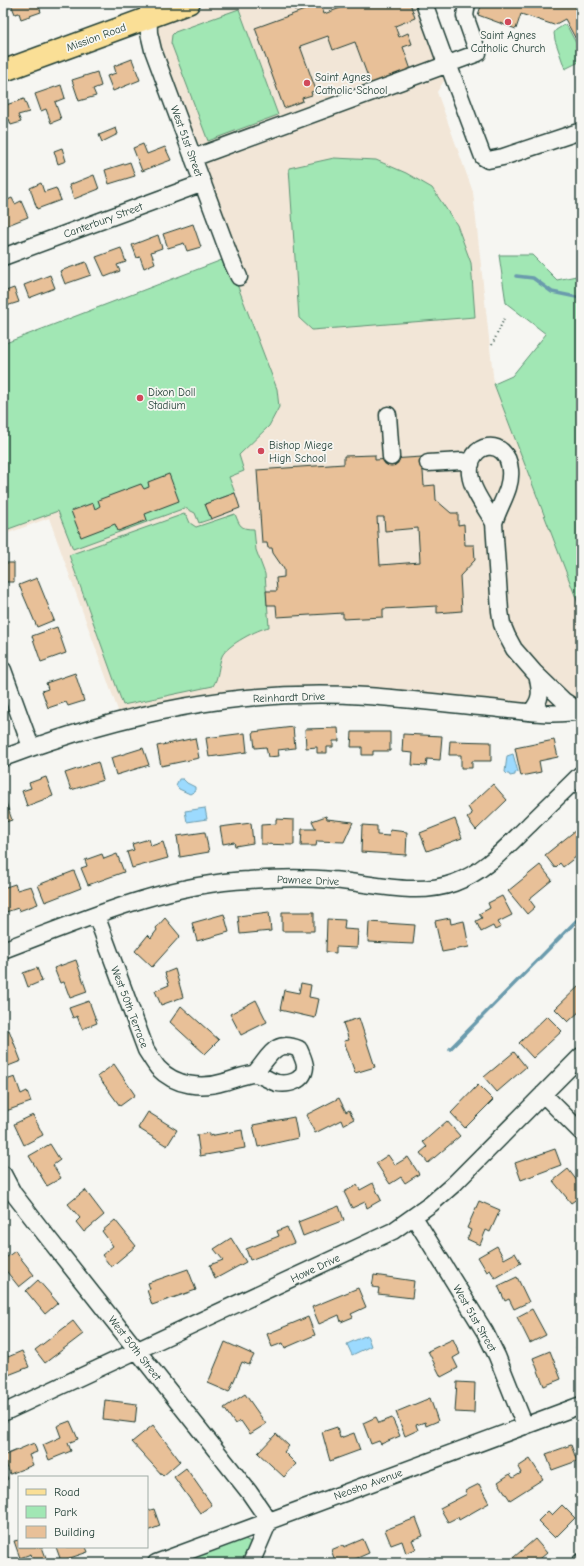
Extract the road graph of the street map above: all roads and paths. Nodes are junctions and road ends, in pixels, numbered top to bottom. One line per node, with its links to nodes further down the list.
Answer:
1 (189, 3): 5 (main road, Mission Road)
2 (424, 3): 7 (street)
3 (467, 3): 7 (street)
4 (295, 9): 6 (path)
5 (148, 10): 8 (main road, Mission Road); 10 (street, West 51st Street)
6 (296, 13)
7 (449, 67): 9 (street); 10 (street)
8 (3, 71)
9 (581, 131)
10 (193, 158): 11 (street, West 51st Street)
11 (203, 183): 12 (street, Canterbury Street); 13 (street, West 51st Street)
12 (3, 257)
13 (239, 277)
14 (504, 319): 15 (path)
15 (492, 345)
16 (388, 415): 17 (street)
17 (391, 457)
18 (428, 463): 19 (street)
19 (471, 464): 20 (street); 20 (street)
20 (494, 523): 22 (street)
21 (3, 670): 25 (street)
22 (538, 675): 23 (street); 24 (street)
23 (581, 711): 24 (street, Reinhardt Drive)
24 (531, 712): 25 (street, Reinhardt Drive)
25 (31, 747): 26 (street, Reinhardt Drive)
26 (3, 758)
27 (581, 774): 28 (street, Pawnee Drive)
28 (96, 915): 29 (street, Pawnee Drive); 31 (street, West 50th Terrace)
29 (3, 950)
30 (581, 1056): 32 (street, Howe Drive)
31 (254, 1074)
32 (544, 1094): 33 (street); 35 (street, Howe Drive)
33 (581, 1132)
34 (3, 1174): 36 (street, West 50th Street)
35 (414, 1217): 36 (street, Howe Drive); 39 (street, West 51st Street)
36 (137, 1351): 38 (street, Howe Drive); 40 (street, West 50th Street)
37 (581, 1405): 39 (street, Neosho Avenue)
38 (3, 1414)
39 (524, 1426): 40 (street, Neosho Avenue)
40 (269, 1521): 41 (street, Neosho Avenue); 42 (street)
41 (156, 1563)
42 (250, 1563)

